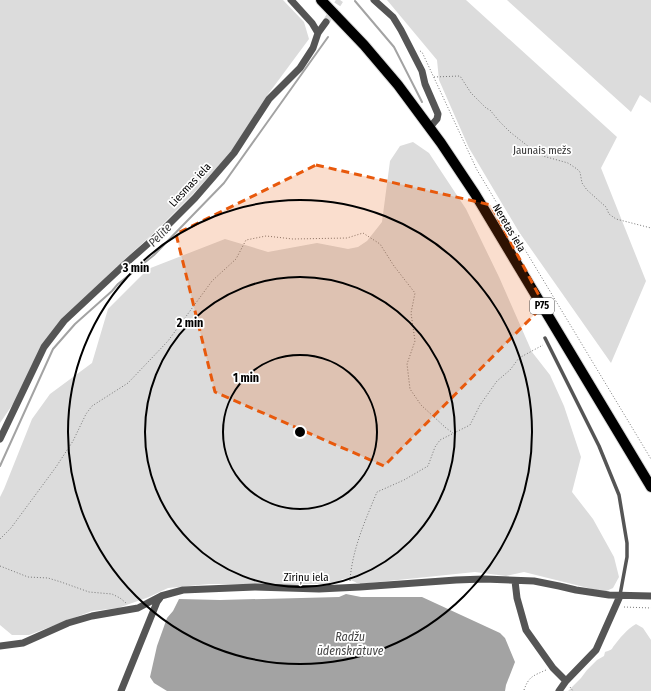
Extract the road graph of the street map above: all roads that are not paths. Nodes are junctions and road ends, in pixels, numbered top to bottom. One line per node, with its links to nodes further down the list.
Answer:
1 (291, 0): 5 (street)
2 (320, 0): 6 (main road, Neretas iela / P75)
3 (374, 0): 6 (street)
4 (326, 22): 5 (street, Liesmas iela)
5 (318, 34): 8 (street, Liesmas iela)
6 (430, 127): 9 (main road, Neretas iela / P75)
7 (545, 338): 12 (lane)
8 (0, 439)
9 (651, 487)
10 (515, 581): 11 (street, Zīriņu iela); 12 (street, Zīriņu iela); 15 (street)
11 (161, 596): 14 (street, Zīriņu iela); 16 (street)
12 (620, 596): 13 (street, Zīriņu iela); 15 (street)
13 (650, 596)
14 (0, 646)
15 (566, 681): 17 (street)
16 (121, 691)
17 (560, 691)

